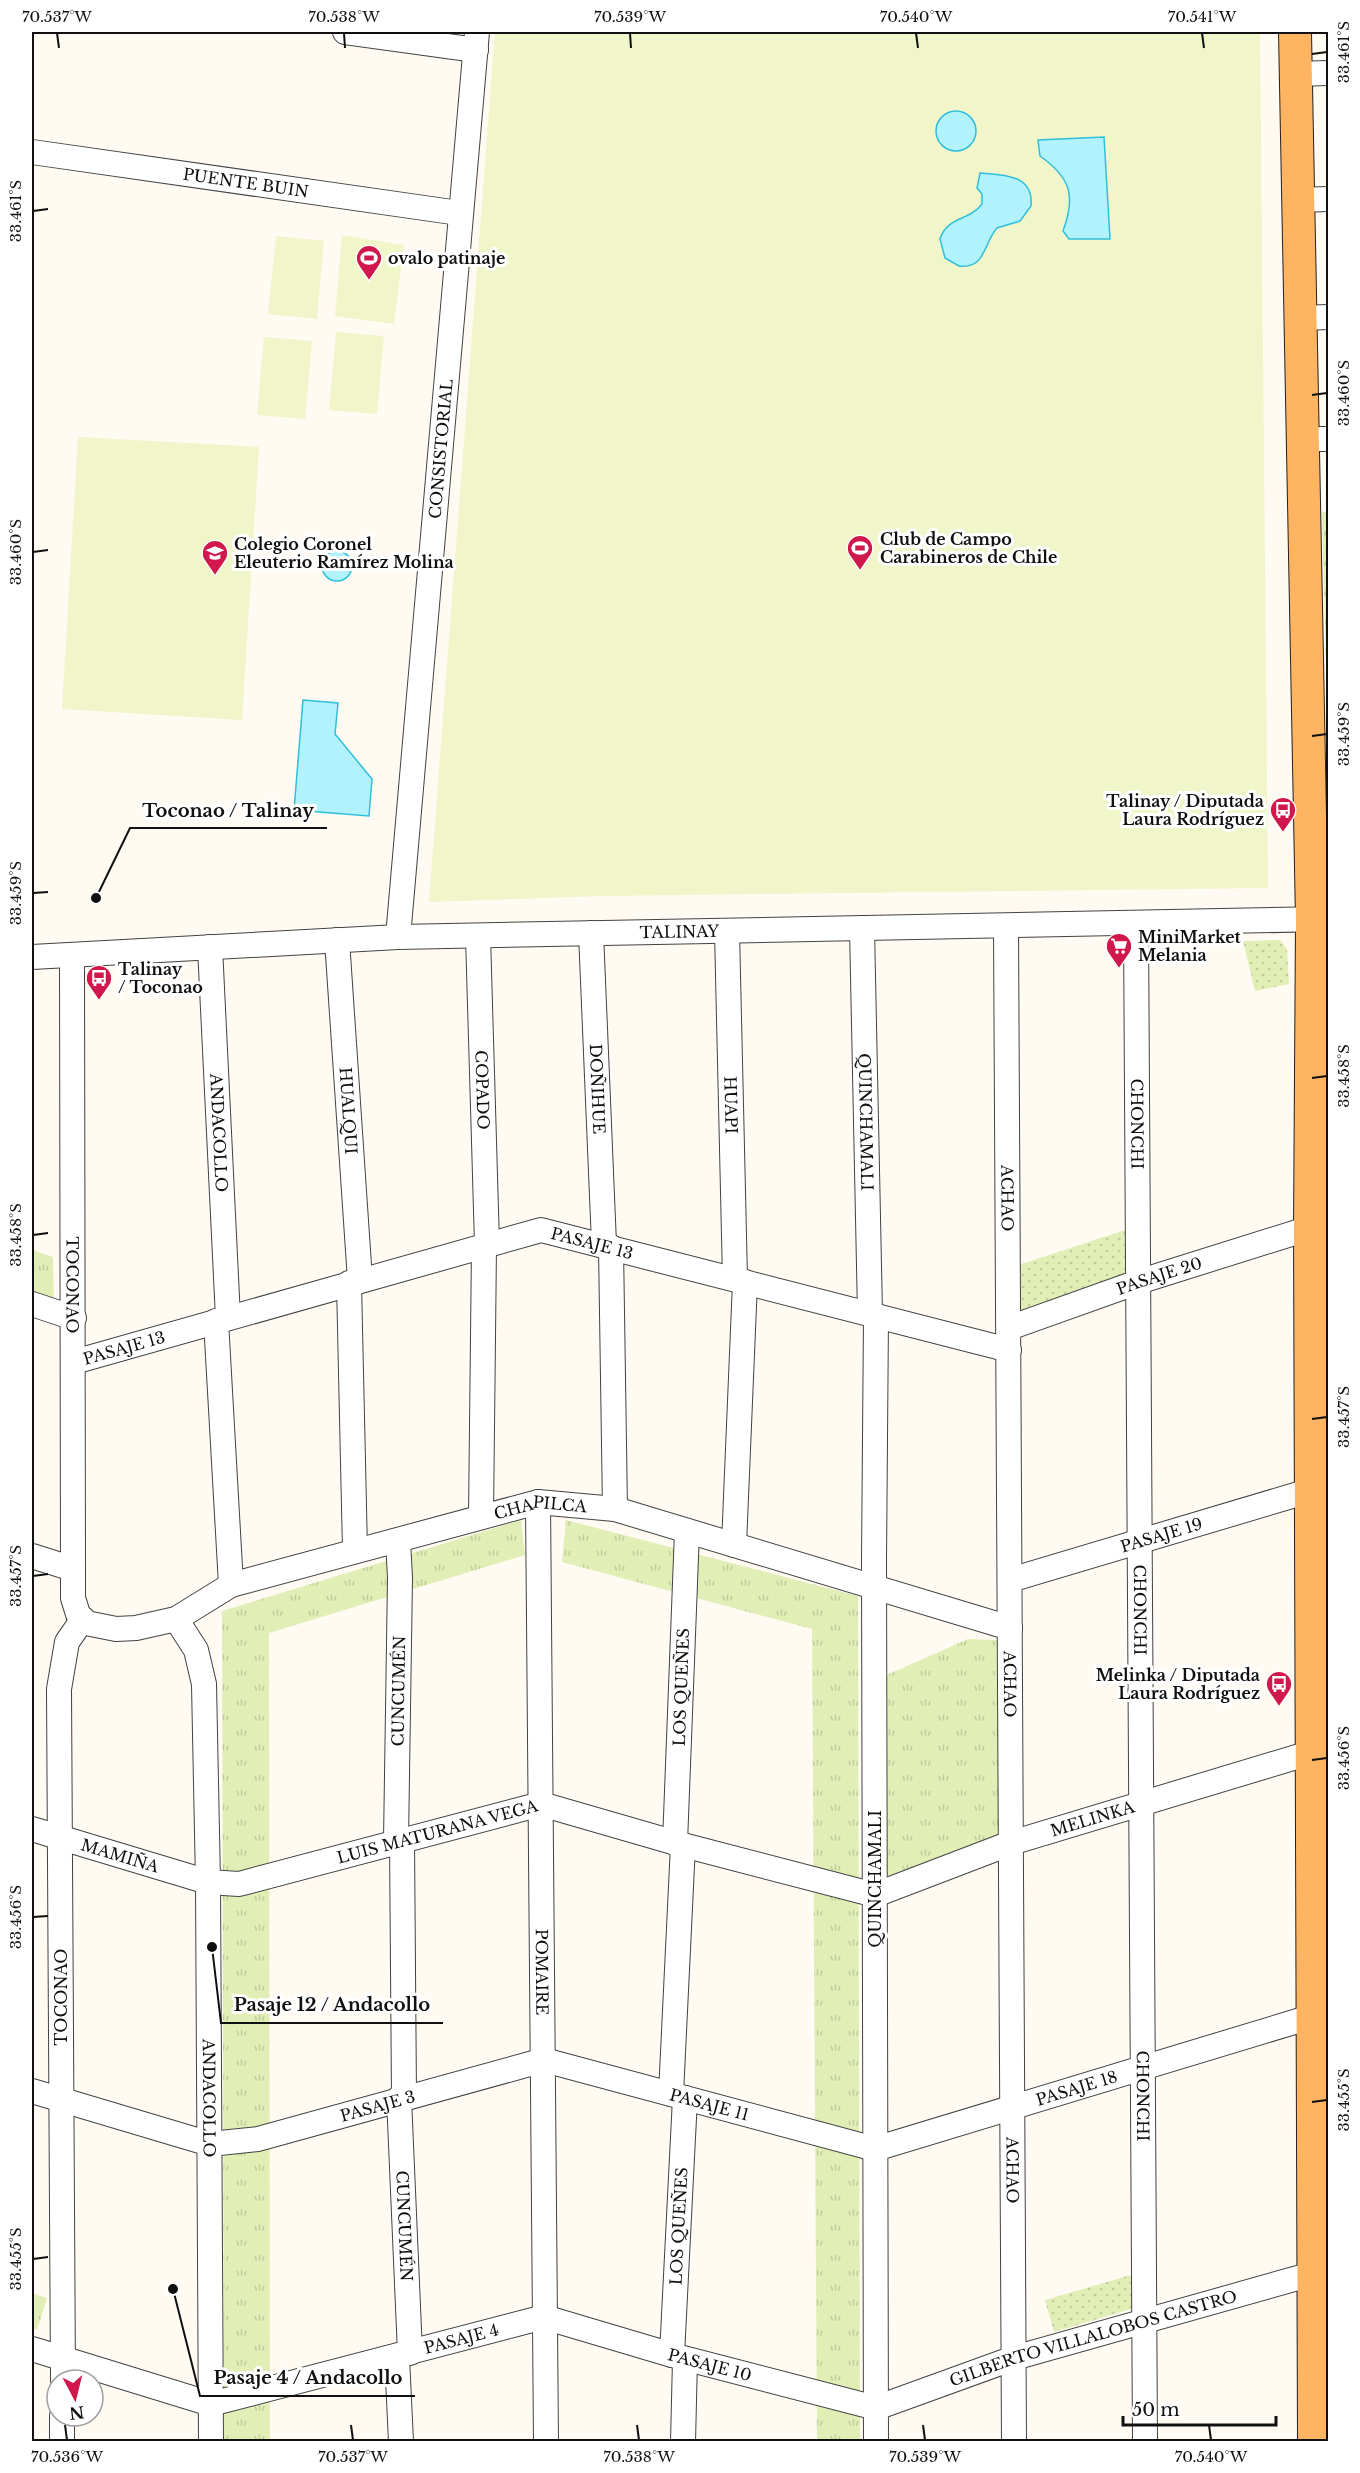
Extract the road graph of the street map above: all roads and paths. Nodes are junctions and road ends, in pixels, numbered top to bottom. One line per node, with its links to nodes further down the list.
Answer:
1 (345, 32): 3 (street)
2 (1295, 32): 5 (main road)
3 (477, 41): 8 (street, CONSISTORIAL)
4 (1329, 73): 5 (street)
5 (1296, 74): 7 (main road)
6 (32, 152): 8 (street, PUENTE BUIN)
7 (1313, 200): 9 (main road)
8 (459, 213): 18 (street, CONSISTORIAL)
9 (1315, 318): 10 (main road)
10 (1316, 439): 11 (main road)
11 (1321, 919): 12 (street, TALINAY); 23 (main road)
12 (1136, 923): 13 (street, TALINAY); 28 (street, CHONCHI)
13 (1006, 926): 14 (street, TALINAY); 33 (street, ACHAO)
14 (862, 928): 15 (street, TALINAY); 30 (street, QUINCHAMALI)
15 (727, 931): 16 (street, TALINAY); 26 (street, HUAPI)
16 (591, 933): 17 (street, TALINAY); 25 (street, DOÑIHUE)
17 (478, 936): 18 (street, TALINAY); 24 (street, COPADO)
18 (398, 937): 19 (street, TALINAY)
19 (336, 940): 20 (street, TALINAY); 27 (street, HUALQUI)
20 (210, 947): 21 (street, TALINAY); 32 (street, ANDACOLLO)
21 (72, 955): 22 (street, TALINAY); 31 (street, TOCONAO)
22 (32, 957)
23 (1310, 1228): 28 (street, PASAJE 20); 35 (main road)
24 (485, 1245): 25 (street, PASAJE 13); 27 (street, PASAJE 13); 38 (street, COPADO)
25 (607, 1246): 26 (street, PASAJE 13); 37 (street, DOÑIHUE)
26 (740, 1280): 30 (street, PASAJE 13); 42 (street, HUAPI)
27 (355, 1282): 32 (street, PASAJE 13); 43 (street, HUALQUI)
28 (1138, 1282): 33 (street, PASAJE 20); 41 (street, CHONCHI)
29 (32, 1304): 31 (street)
30 (873, 1315): 33 (street, PASAJE 13); 48 (street, QUINCHAMALI)
31 (74, 1318): 34 (street, TOCONAO)
32 (222, 1320): 34 (street, PASAJE 13); 47 (street, ANDACOLLO)
33 (1009, 1339): 46 (street, ACHAO)
34 (74, 1362): 45 (street, TOCONAO)
35 (1312, 1490): 41 (street, PASAJE 19); 52 (main road)
36 (538, 1502): 37 (street, CHAPILCA); 38 (street, CHAPILCA); 55 (street, POMAIRE)
37 (615, 1509): 39 (street, CHAPILCA)
38 (481, 1517): 40 (street, CHAPILCA)
39 (687, 1531): 42 (street, CHAPILCA); 60 (street, LOS QUEÑES)
40 (398, 1541): 43 (street, CHAPILCA); 58 (street, CUNCUMÉN)
41 (1140, 1543): 46 (street, PASAJE 19); 54 (street, CHONCHI)
42 (734, 1545): 48 (street, CHAPILCA)
43 (355, 1551): 47 (street, CHAPILCA)
44 (32, 1556): 45 (street)
45 (73, 1569): 49 (street, TOCONAO)
46 (1010, 1580): 51 (street, ACHAO)
47 (231, 1585): 50 (street, CHAPILCA)
48 (874, 1587): 51 (street, CHAPILCA); 62 (street, QUINCHAMALI)
49 (80, 1616): 50 (street, CHAPILCA); 57 (street, TOCONAO)
50 (176, 1619): 61 (street, ANDACOLLO)
51 (1010, 1628): 59 (street, ACHAO)
52 (1313, 1752): 53 (main road); 54 (street, MELINKA)
53 (1321, 1784): 63 (main road)
54 (1141, 1803): 59 (street, MELINKA); 65 (street, CHONCHI)
55 (541, 1804): 58 (street, LUIS MATURANA VEGA); 60 (street, LUIS MATURANA VEGA); 64 (street, POMAIRE)
56 (32, 1829): 57 (street, MAMIÑA)
57 (61, 1838): 61 (street, MAMIÑA); 69 (street, TOCONAO)
58 (399, 1841): 61 (street, LUIS MATURANA VEGA); 68 (street, CUNCUMÉN)
59 (1011, 1843): 62 (street, MELINKA); 70 (street, ACHAO)
60 (679, 1844): 62 (street, LUIS MATURANA VEGA); 67 (street, LOS QUEÑES)
61 (208, 1882): 71 (street, ANDACOLLO)
62 (875, 1895): 72 (street, QUINCHAMALI)
63 (1314, 2016): 65 (street, PASAJE 18); 73 (main road)
64 (544, 2060): 67 (street, PASAJE 11); 68 (street, PASAJE 3); 74 (street, POMAIRE)
65 (1142, 2068): 70 (street, PASAJE 18); 75 (street, CHONCHI)
66 (32, 2091): 69 (street)
67 (678, 2096): 72 (street, PASAJE 11); 78 (street, LOS QUEÑES)
68 (401, 2098): 71 (street, PASAJE 3); 77 (street, CUNCUMÉN)
69 (61, 2100): 71 (street); 81 (street, TOCONAO)
70 (1011, 2107): 72 (street, PASAJE 18); 79 (street, ACHAO)
71 (210, 2144): 83 (street, ANDACOLLO)
72 (875, 2149): 84 (street, QUINCHAMALI)
73 (1312, 2274): 75 (street, GILBERTO VILLALOBOS CASTRO); 92 (main road)
74 (544, 2318): 77 (street, PASAJE 4); 78 (street, PASAJE 10); 87 (street, POMAIRE)
75 (1144, 2320): 79 (street, GILBERTO VILLALOBOS CASTRO); 91 (street, CHONCHI)
76 (32, 2349): 80 (street)
77 (404, 2355): 83 (street, PASAJE 4); 86 (street, CUNCUMÉN)
78 (679, 2357): 84 (street, PASAJE 10); 88 (street, LOS QUEÑES)
79 (1014, 2358): 84 (street, GILBERTO VILLALOBOS CASTRO); 90 (street, ACHAO)
80 (61, 2368)
81 (63, 2368)
82 (105, 2379): 83 (street)
83 (211, 2404): 85 (street, ANDACOLLO)
84 (876, 2408): 89 (street, QUINCHAMALI)
85 (211, 2442)
86 (401, 2442)
87 (546, 2442)
88 (682, 2442)
89 (876, 2442)
90 (1014, 2442)
91 (1144, 2442)
92 (1314, 2442)

